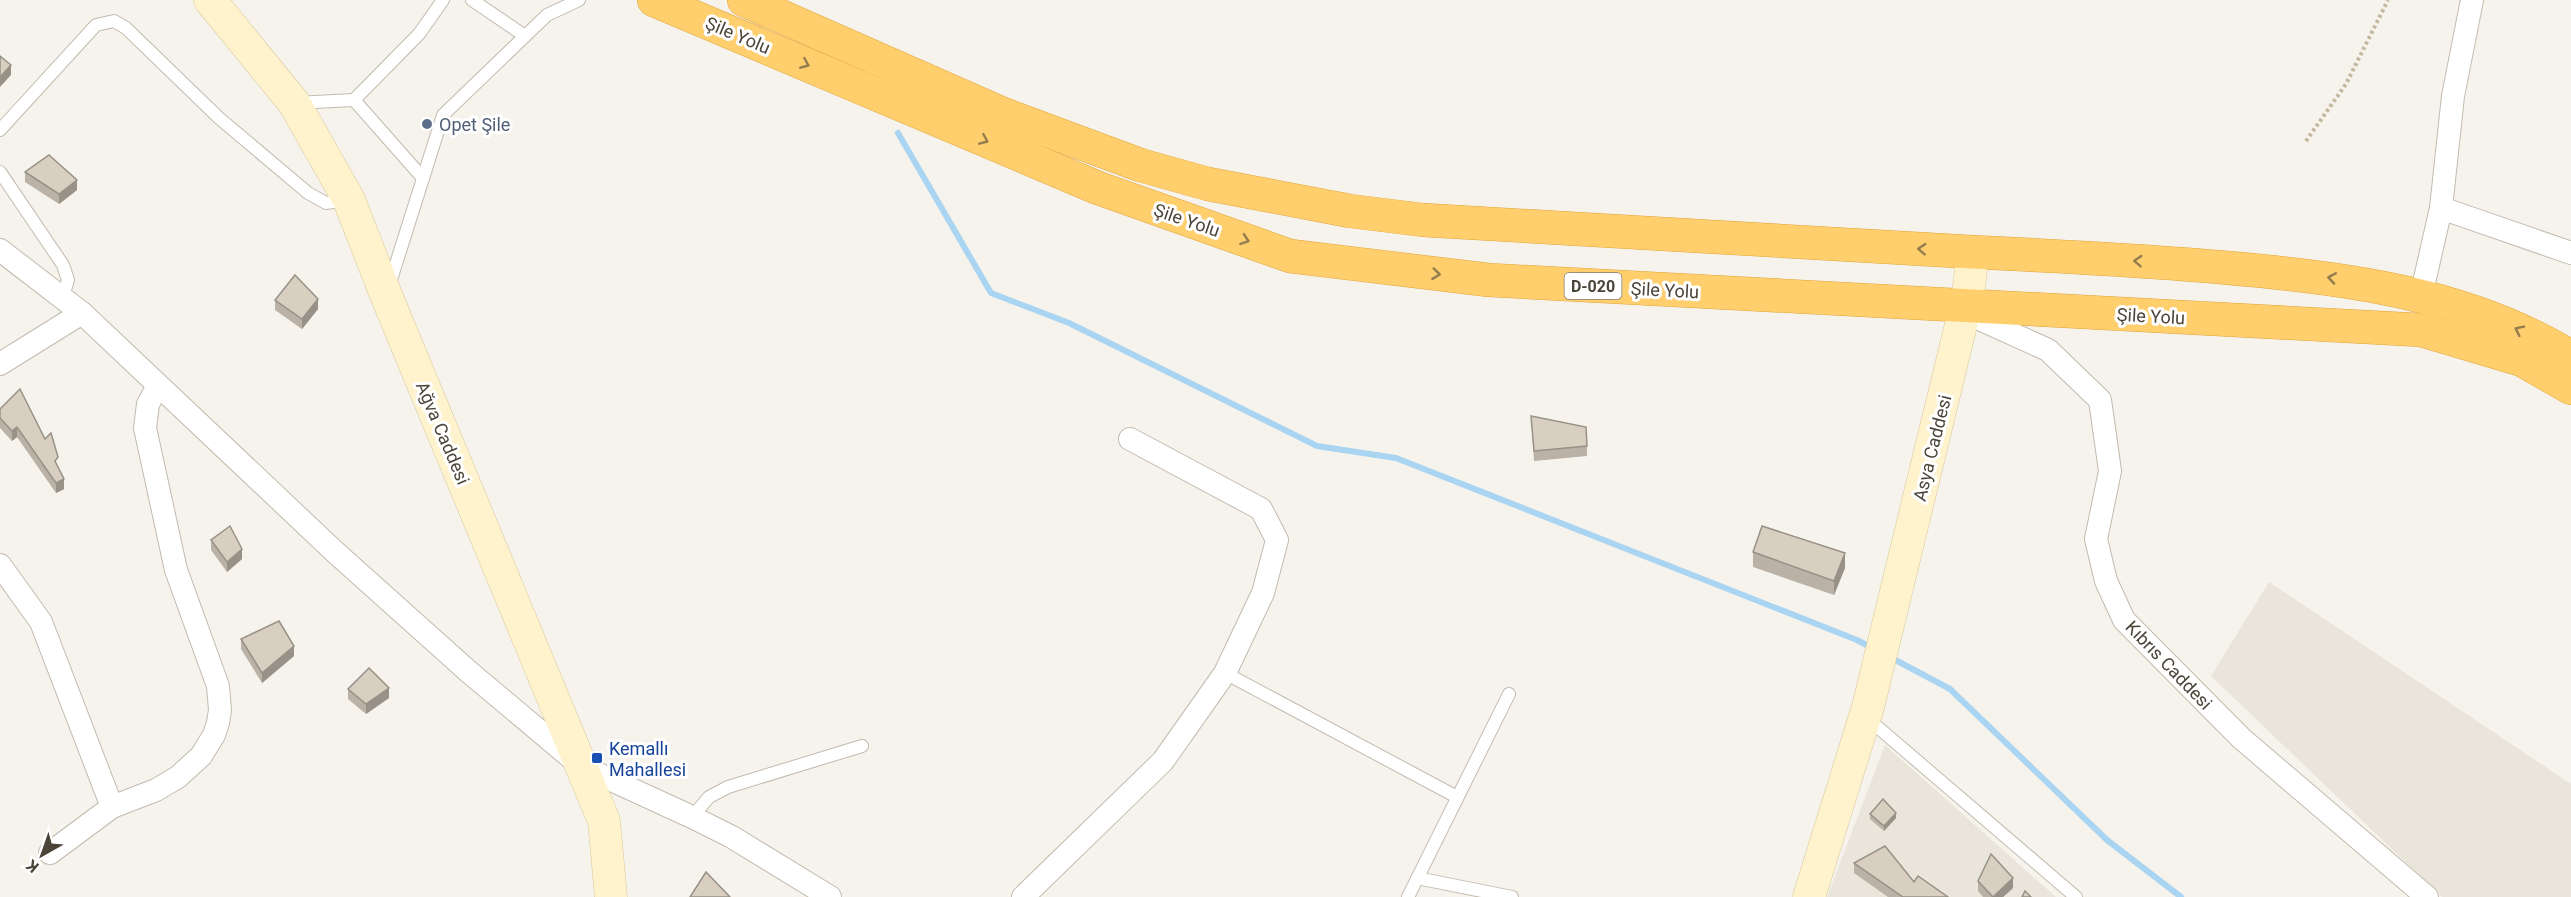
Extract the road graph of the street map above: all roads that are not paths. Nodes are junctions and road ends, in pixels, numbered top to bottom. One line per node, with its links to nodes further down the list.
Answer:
1 (210, 0): 11 (street, Ağva Caddesi)
2 (444, 0): 10 (lane)
3 (472, 0): 9 (lane)
4 (579, 0): 9 (lane)
5 (654, 0): 23 (highway, Şile Yolu / D-020, one-way to 23)
6 (744, 0): 8 (highway, Şile Yolu)
7 (2472, 0): 16 (street)
8 (783, 8): 18 (highway, Şile Yolu, one-way to 8)
9 (525, 36): 14 (lane)
10 (354, 100): 11 (lane); 14 (lane)
11 (294, 103): 15 (street, Ağva Caddesi)
12 (0, 130): 15 (lane)
13 (0, 172): 21 (lane)
14 (422, 177): 20 (lane)
15 (349, 200): 20 (street, Ağva Caddesi)
16 (2441, 208): 19 (street); 22 (street)
17 (0, 250): 21 (street)
18 (1972, 252): 22 (highway, Şile Yolu, one-way to 18); 23 (street, Asya Caddesi)
19 (2571, 253)
20 (386, 295): 35 (street, Ağva Caddesi)
21 (63, 296): 24 (street)
22 (2421, 296): 25 (highway, Şile Yolu, one-way to 22)
23 (1965, 309): 28 (highway, Şile Yolu / D-020); 33 (street, Asya Caddesi); 48 (street, Kıbrıs Caddesi)
24 (82, 313): 26 (street); 27 (street)
25 (2571, 357)
26 (0, 364)
27 (158, 386): 35 (street); 37 (street)
28 (2571, 388)
29 (1130, 439): 31 (street)
30 (0, 565): 37 (street)
31 (1225, 673): 36 (lane); 43 (street)
32 (1509, 694): 36 (lane)
33 (1865, 717): 46 (street); 47 (lane)
34 (862, 746): 38 (lane)
35 (581, 766): 38 (street); 41 (street, Ağva Caddesi)
36 (1457, 797): 40 (lane)
37 (112, 807): 39 (street)
38 (692, 817): 42 (street)
39 (50, 854)
40 (1417, 878): 44 (lane); 45 (lane)
41 (611, 897)
42 (830, 897)
43 (1023, 897)
44 (1408, 897)
45 (1512, 897)
46 (1809, 897)
47 (2076, 897)
48 (2427, 897)

